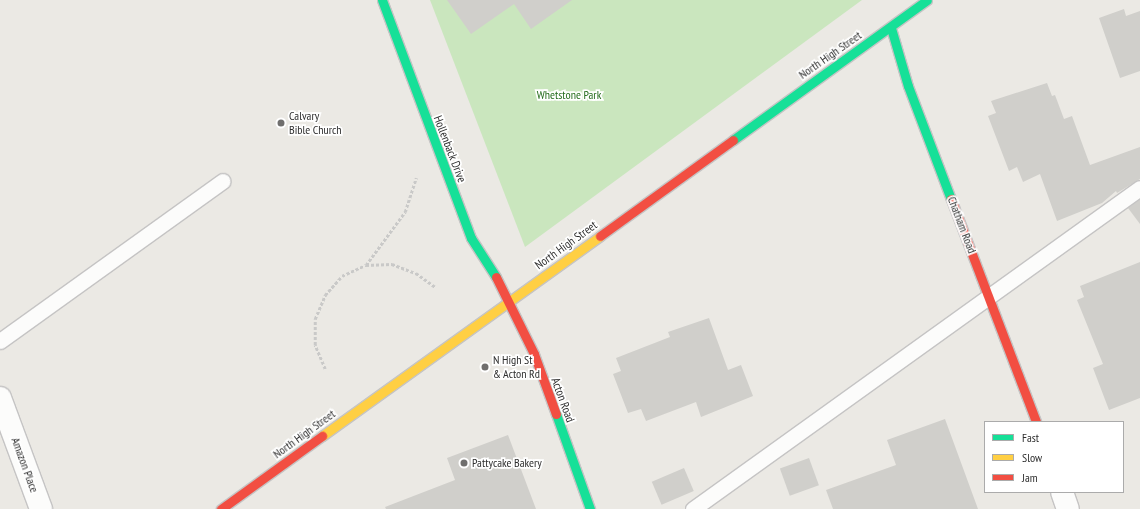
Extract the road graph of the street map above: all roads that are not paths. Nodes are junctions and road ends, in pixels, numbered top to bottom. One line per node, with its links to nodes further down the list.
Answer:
1 (382, 0): 7 (street, Hollenback Drive)
2 (927, 0): 3 (street, North High Street)
3 (891, 28): 6 (street, Chatham Road); 7 (street, North High Street)
4 (223, 181): 8 (lane)
5 (1140, 188): 6 (lane)
6 (990, 296): 10 (street, Chatham Road); 15 (lane)
7 (508, 301): 13 (street, North High Street); 14 (street, Acton Road)
8 (0, 341)
9 (0, 398): 12 (street, Amazon Place)
10 (1036, 421)
11 (1062, 493): 16 (street)
12 (41, 509)
13 (221, 509)
14 (590, 509)
15 (693, 509)
16 (1068, 509)

